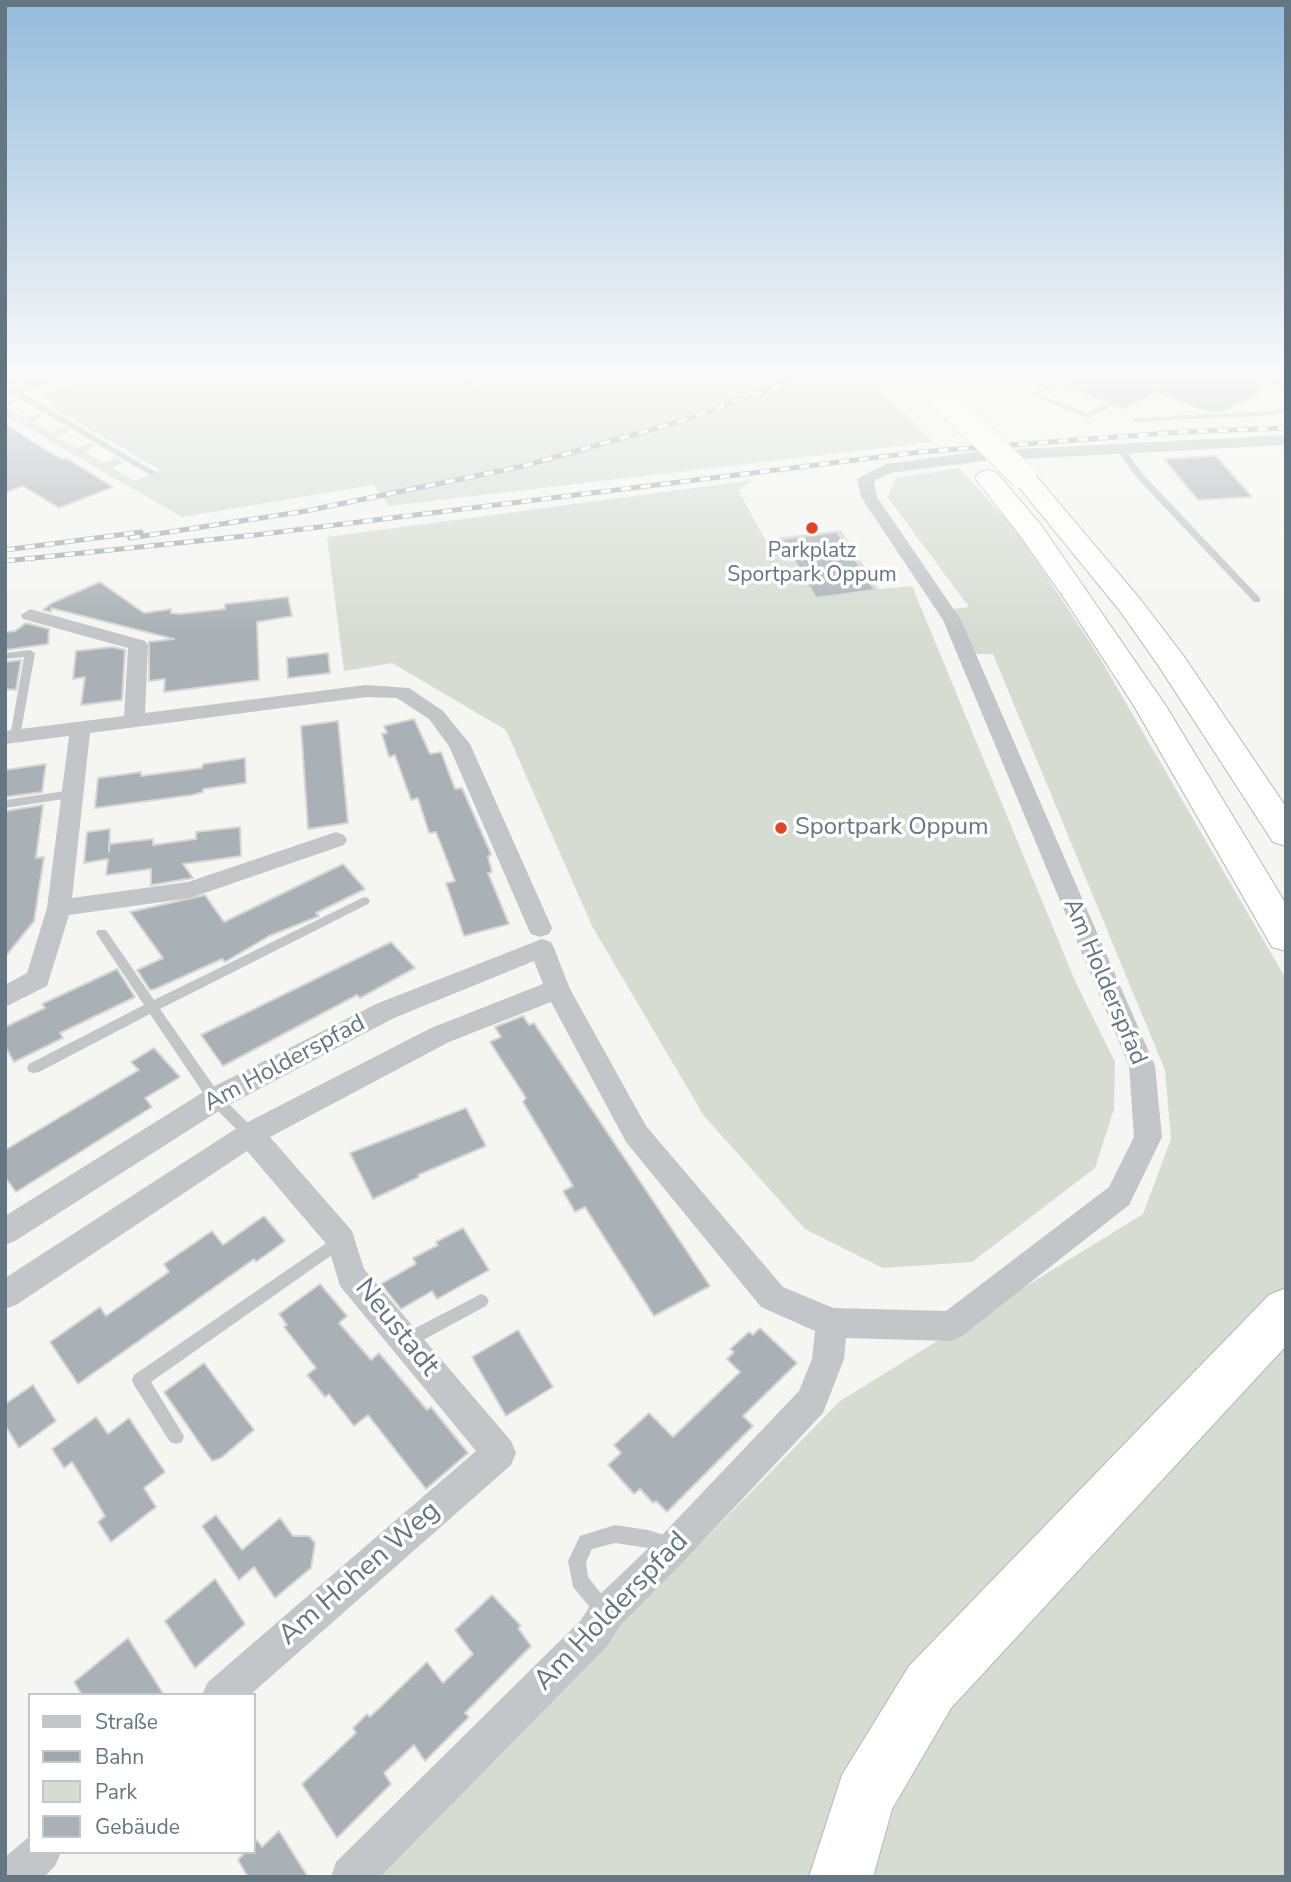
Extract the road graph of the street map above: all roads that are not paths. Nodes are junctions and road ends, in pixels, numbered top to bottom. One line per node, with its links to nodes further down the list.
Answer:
1 (133, 461): 6 (lane)
2 (952, 461): 35 (street, Am Holderspfad)
3 (974, 461): 22 (highway)
4 (1005, 461): 10 (highway, bridge)
5 (1129, 461): 7 (lane)
6 (153, 473)
7 (1257, 600)
8 (30, 615): 11 (street)
9 (5, 656): 13 (lane)
10 (1172, 662): 15 (highway); 17 (highway)
11 (134, 722): 12 (street); 23 (street)
12 (80, 729): 13 (street); 14 (street)
13 (10, 737)
14 (72, 794): 16 (lane); 20 (street)
15 (1286, 799)
16 (5, 803)
17 (1286, 834)
18 (336, 840): 20 (street)
19 (364, 901): 26 (lane)
20 (59, 908): 25 (street)
21 (102, 933): 26 (lane)
22 (1286, 937)
23 (541, 938): 24 (street, Am Holderspfad); 28 (street, Am Holderspfad)
24 (557, 989): 29 (street, Am Holderspfad); 35 (street, Am Holderspfad)
25 (5, 997)
26 (152, 1007): 27 (lane); 28 (lane)
27 (34, 1068)
28 (215, 1099): 29 (lane); 30 (street, Am Holderspfad)
29 (250, 1134): 31 (street, Neustadt); 32 (street, Am Holderspfad)
30 (5, 1232)
31 (341, 1240): 36 (street, Neustadt); 37 (lane)
32 (5, 1294)
33 (481, 1301): 36 (lane)
34 (1286, 1311): 45 (highway)
35 (832, 1323): 39 (street, Am Holderspfad)
36 (406, 1341): 38 (street, Neustadt)
37 (176, 1436)
38 (499, 1453): 41 (street, Am Hohen Weg)
39 (674, 1547): 40 (street, Am Holderspfad); 40 (lane)
40 (606, 1614): 44 (street, Am Holderspfad)
41 (223, 1693)
42 (39, 1854): 43 (street)
43 (13, 1877)
44 (351, 1877)
45 (841, 1877)

